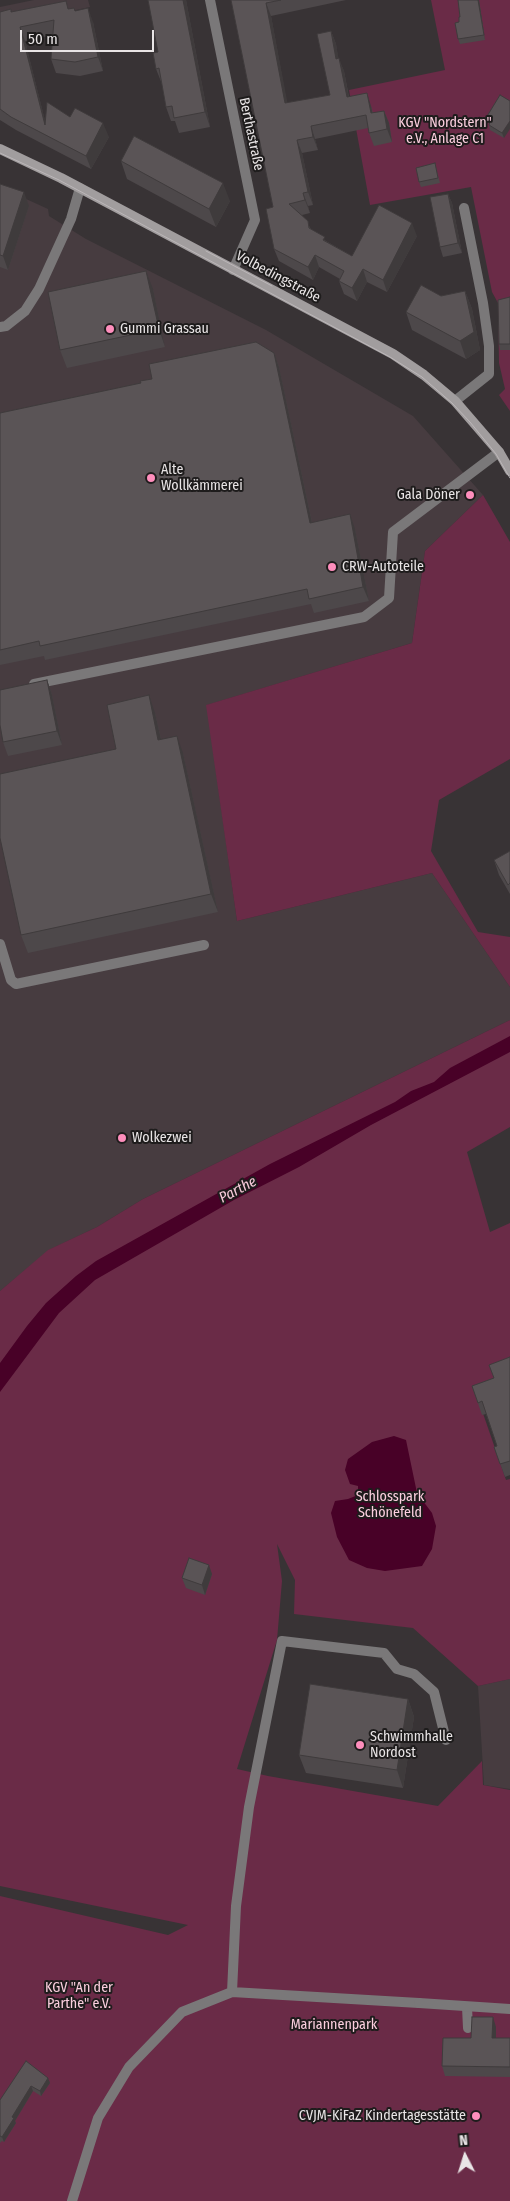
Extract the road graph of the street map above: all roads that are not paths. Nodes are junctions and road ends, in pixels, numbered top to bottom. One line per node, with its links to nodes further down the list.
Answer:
1 (210, 0): 5 (street, Berthastraße)
2 (0, 149): 3 (main road, Volbedingstraße)
3 (80, 188): 5 (main road, Volbedingstraße); 6 (street)
4 (464, 208): 7 (street)
5 (233, 270): 7 (main road, Volbedingstraße)
6 (0, 327)
7 (455, 401): 8 (main road, Volbedingstraße)
8 (498, 452): 9 (main road, Volbedingstraße); 10 (street)
9 (510, 471)
10 (19, 687)
11 (0, 944): 12 (street)
12 (204, 945)
13 (446, 1740): 14 (street)
14 (232, 1992): 15 (street); 18 (street)
15 (468, 2007): 16 (street); 17 (street)
16 (510, 2009)
17 (468, 2028)
18 (72, 2201)

